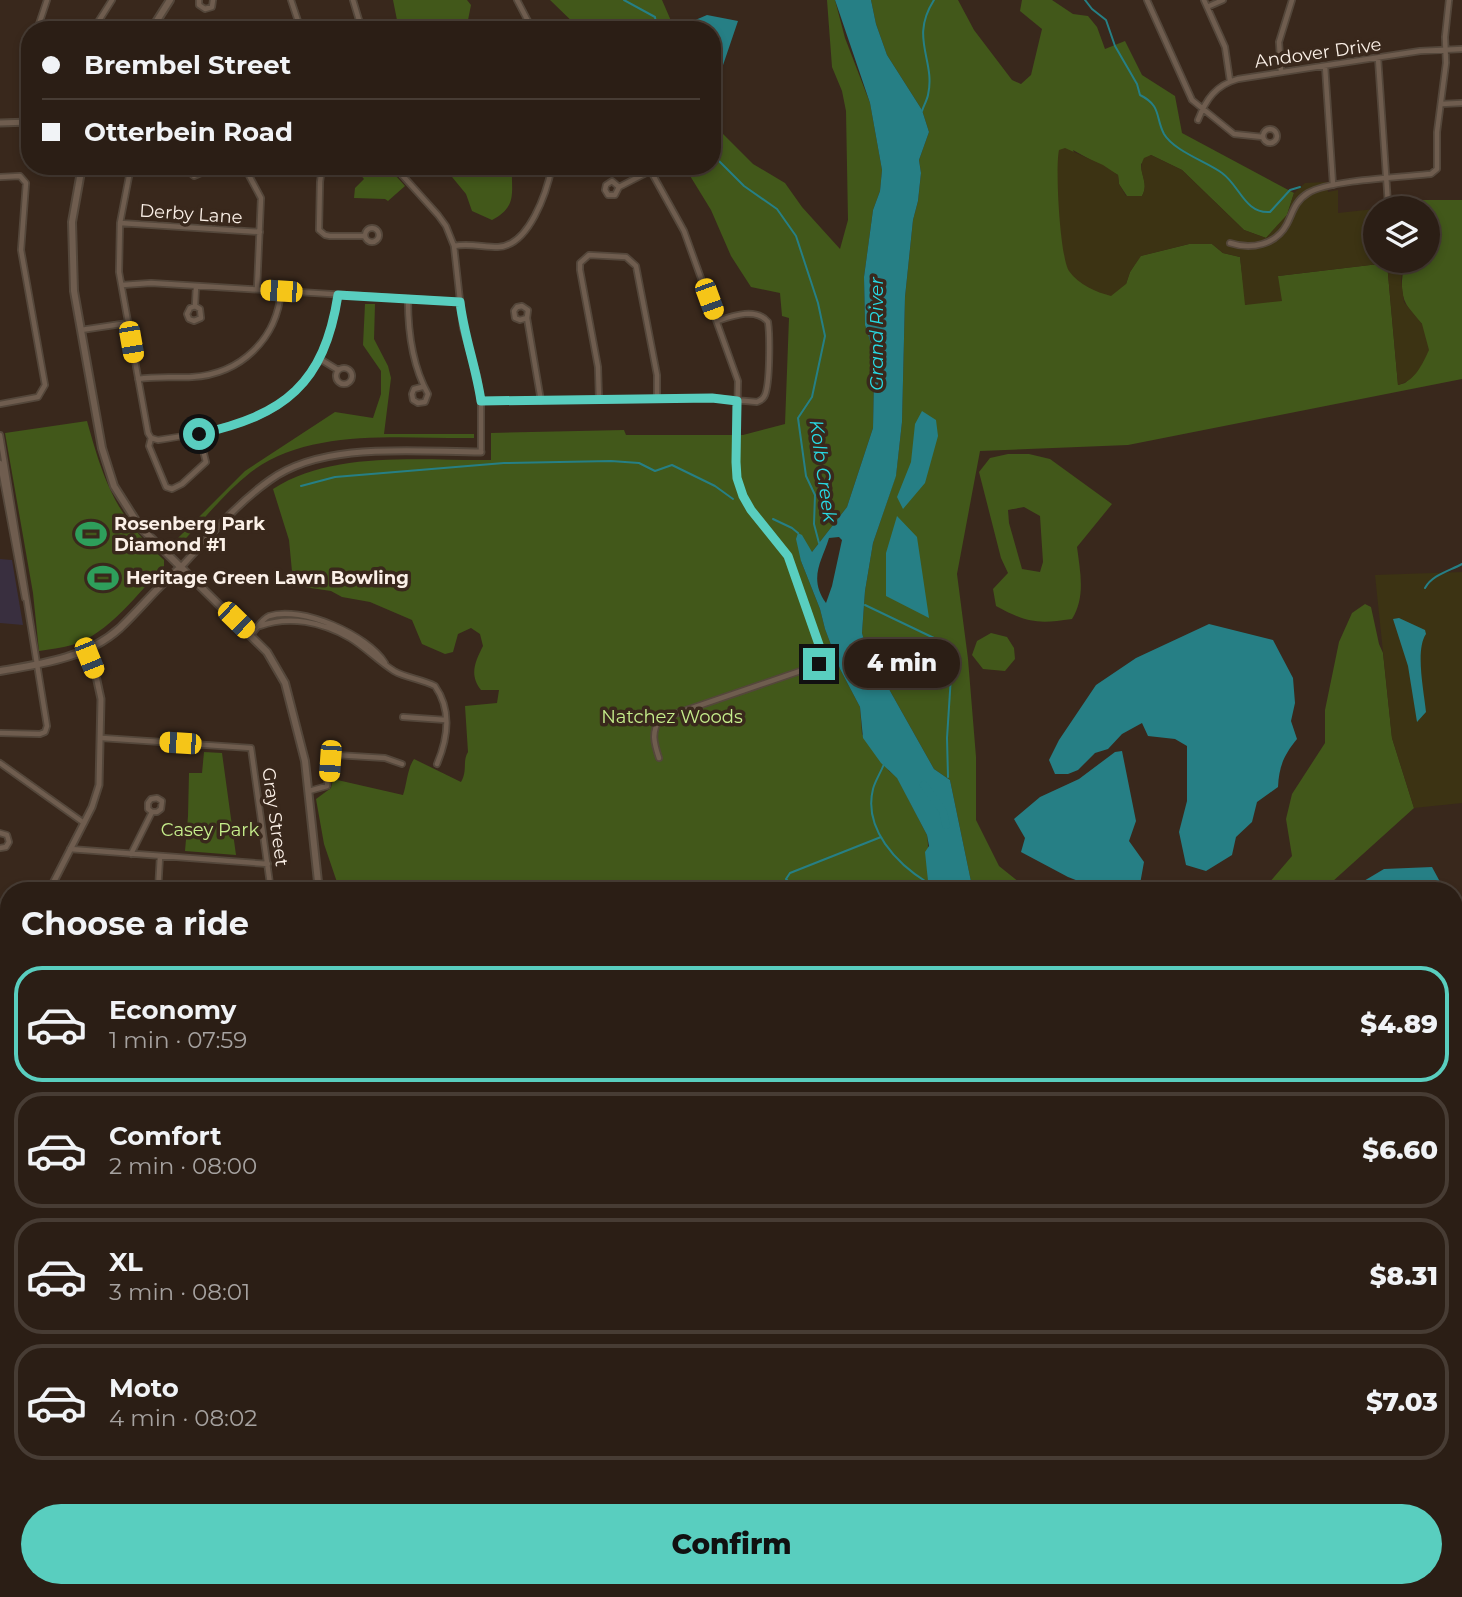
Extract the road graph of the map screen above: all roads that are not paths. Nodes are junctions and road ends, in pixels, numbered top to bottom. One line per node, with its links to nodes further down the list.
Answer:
1 (47, 0): 15 (street)
2 (112, 0): 16 (street)
3 (170, 0): 17 (main road)
4 (199, 0): 5 (street)
5 (213, 0)
6 (291, 0): 18 (street)
7 (517, 0): 20 (street)
8 (1147, 0): 29 (street)
9 (1204, 0): 14 (street)
10 (1223, 0): 14 (street)
11 (1292, 0): 25 (street)
12 (1449, 0): 22 (street)
13 (354, 1): 19 (street)
14 (1207, 7): 26 (street)
15 (40, 21)
16 (99, 21)
17 (156, 21)
18 (298, 21)
19 (360, 21)
20 (527, 21)
21 (1462, 49): 22 (street, Andover Drive)
22 (1446, 50): 23 (street, Andover Drive); 28 (street)
23 (1378, 58): 24 (street, Andover Drive); 43 (street)
24 (1325, 66): 25 (street, Andover Drive); 44 (street)
25 (1281, 72): 26 (street, Andover Drive)
26 (1230, 81): 29 (street)
27 (1462, 103): 28 (street)
28 (1441, 104): 43 (street)
29 (1202, 109): 30 (street); 33 (street)
30 (1198, 120)
31 (21, 122): 32 (street)
32 (0, 123)
33 (1263, 137)
34 (80, 175): 63 (main road)
35 (129, 175): 47 (street)
36 (249, 175): 48 (street)
37 (321, 175): 49 (street)
38 (402, 175): 51 (street)
39 (550, 175): 51 (street)
40 (638, 175): 45 (street)
41 (653, 175): 61 (street)
42 (0, 177): 73 (street)
43 (1386, 179): 44 (street); 46 (street)
44 (1333, 185): 50 (street)
45 (619, 187)
46 (1387, 196)
47 (120, 223): 48 (street, Derby Lane); 52 (street)
48 (260, 232): 54 (street)
49 (365, 236)
50 (1230, 243)
51 (454, 246): 58 (street)
52 (122, 285): 53 (street); 62 (street)
53 (197, 286): 54 (street); 59 (street)
54 (257, 289): 55 (street)
55 (281, 291): 56 (street); 66 (street)
56 (338, 295): 57 (street); 64 (street)
57 (408, 300): 58 (street); 67 (street)
58 (460, 302): 70 (street)
59 (195, 306)
60 (527, 318): 71 (street)
61 (717, 321): 72 (street); 72 (street)
62 (128, 323): 63 (street); 66 (street)
63 (81, 330): 80 (main road)
64 (320, 359): 65 (street); 74 (street)
65 (338, 370)
66 (138, 379): 76 (street)
67 (422, 387)
68 (657, 399): 69 (street); 69 (street); 72 (street)
69 (599, 400): 71 (street)
70 (481, 401): 71 (street); 77 (street)
71 (541, 401)
72 (737, 401): 89 (street)
73 (0, 404)
74 (199, 434): 76 (street); 76 (street)
75 (0, 435): 79 (street)
76 (151, 438)
77 (481, 452): 80 (street)
78 (0, 463): 79 (street)
79 (4, 474): 83 (street)
80 (181, 567): 81 (main road); 82 (main road)
81 (251, 635): 86 (street); 93 (main road)
82 (86, 650): 83 (main road); 88 (street)
83 (37, 665): 84 (main road); 87 (street)
84 (0, 671)
85 (403, 717): 86 (street)
86 (446, 719): 91 (street)
87 (0, 733)
88 (102, 738): 95 (street); 101 (street, Gray Street)
89 (659, 758)
90 (402, 764): 93 (street)
91 (437, 764)
92 (1, 765): 95 (street)
93 (309, 791): 105 (main road)
94 (152, 812): 99 (street)
95 (84, 824): 98 (street)
96 (0, 833): 97 (street)
97 (0, 848)
98 (70, 849): 99 (street); 102 (street)
99 (131, 854): 100 (street)
100 (160, 856): 101 (street); 103 (street)
101 (268, 864): 104 (street, Gray Street)
102 (54, 882)
103 (159, 882)
104 (270, 882)
105 (318, 882)

